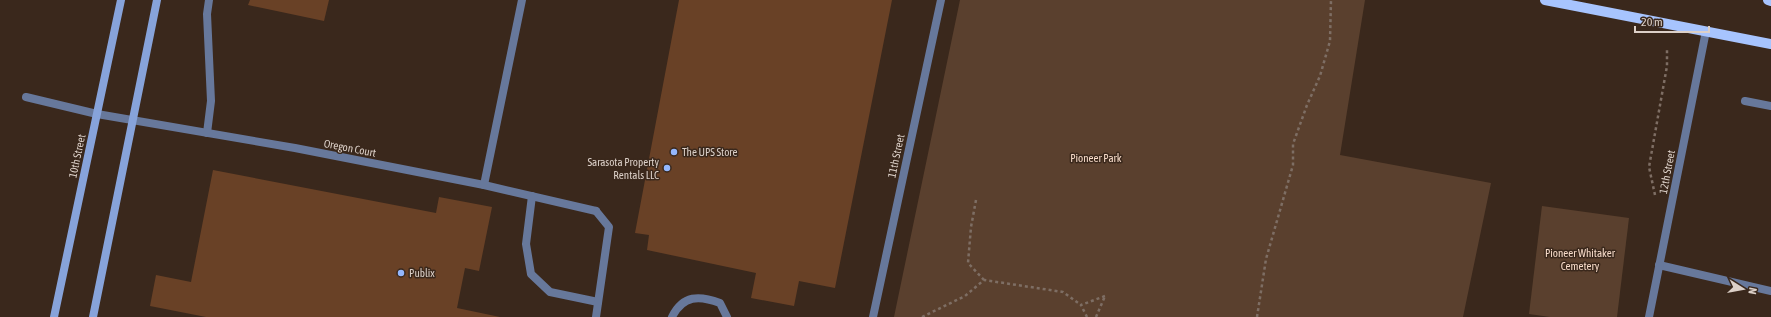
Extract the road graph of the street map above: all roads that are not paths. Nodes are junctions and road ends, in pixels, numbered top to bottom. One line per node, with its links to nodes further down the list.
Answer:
1 (121, 0): 12 (street, 10th Street)
2 (157, 0): 13 (street)
3 (209, 0): 14 (street)
4 (522, 0): 15 (street)
5 (941, 0): 25 (street, 11th Street)
6 (1545, 0): 7 (main road)
7 (1706, 31): 8 (main road); 17 (street, 12th Street)
8 (1771, 44)
9 (26, 97): 12 (street, Oregon Court)
10 (1745, 101): 11 (street)
11 (1771, 106)
12 (97, 114): 13 (street, Oregon Court); 20 (street, 10th Street)
13 (132, 121): 14 (street, Oregon Court); 21 (street)
14 (207, 133): 15 (street, Oregon Court)
15 (484, 185): 16 (street, Oregon Court)
16 (532, 196): 19 (street); 19 (street, Oregon Court)
17 (1659, 265): 18 (street); 26 (street, 12th Street)
18 (1771, 291)
19 (598, 302): 22 (street)
20 (54, 317)
21 (93, 317)
22 (596, 317)
23 (672, 317): 24 (street)
24 (727, 317)
25 (873, 317)
26 (1649, 317)

